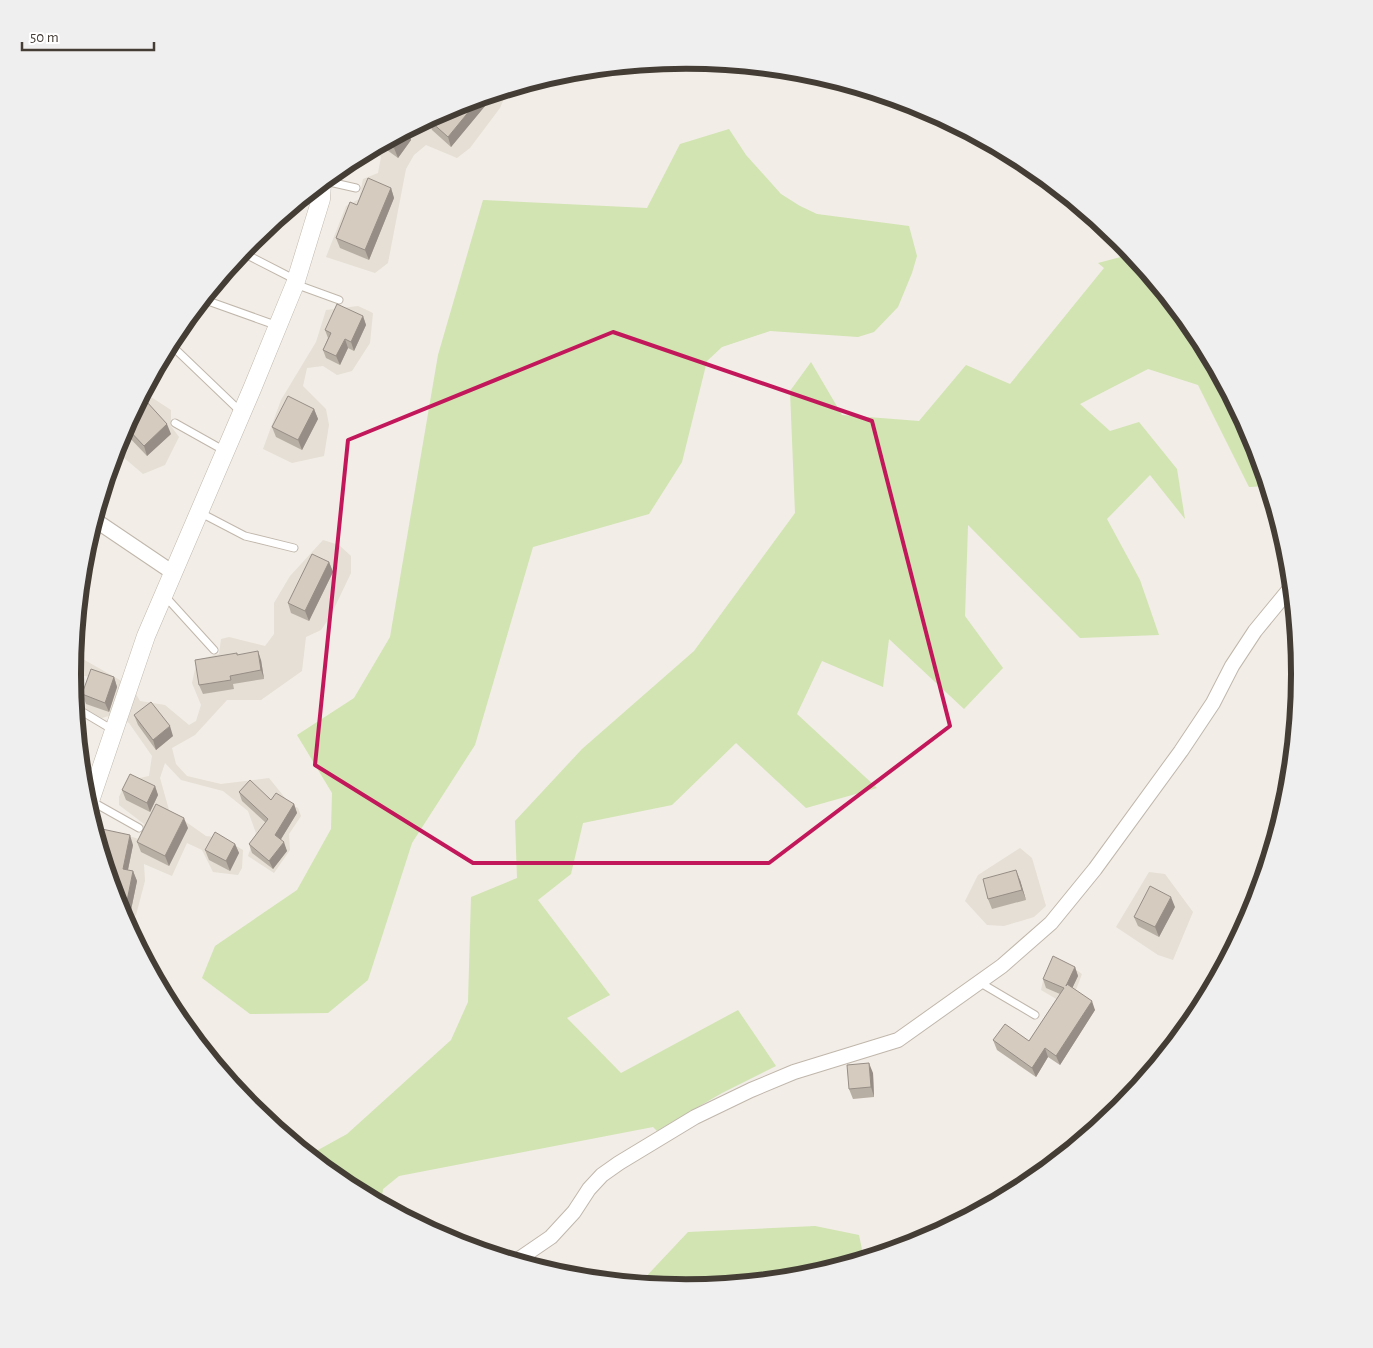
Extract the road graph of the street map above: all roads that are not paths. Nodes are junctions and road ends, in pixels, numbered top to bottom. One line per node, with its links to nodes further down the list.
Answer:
1 (332, 184): 2 (lane)
2 (356, 188)
3 (322, 191): 5 (street)
4 (251, 255): 5 (lane)
5 (295, 282): 6 (lane); 8 (street)
6 (339, 300)
7 (210, 302): 8 (lane)
8 (278, 326): 10 (street)
9 (176, 349): 10 (lane)
10 (242, 413): 12 (street)
11 (175, 423): 12 (lane)
12 (225, 451): 13 (street)
13 (198, 512): 15 (lane); 16 (street)
14 (100, 524): 16 (street)
15 (294, 548)
16 (172, 572): 18 (street)
17 (1287, 593): 25 (street)
18 (163, 594): 19 (lane); 21 (street)
19 (214, 650)
20 (83, 712): 21 (lane)
21 (113, 730): 22 (street)
22 (92, 789)
23 (96, 806): 24 (lane)
24 (139, 828)
25 (979, 982): 26 (lane); 27 (street)
26 (1034, 1016)
27 (523, 1257)

